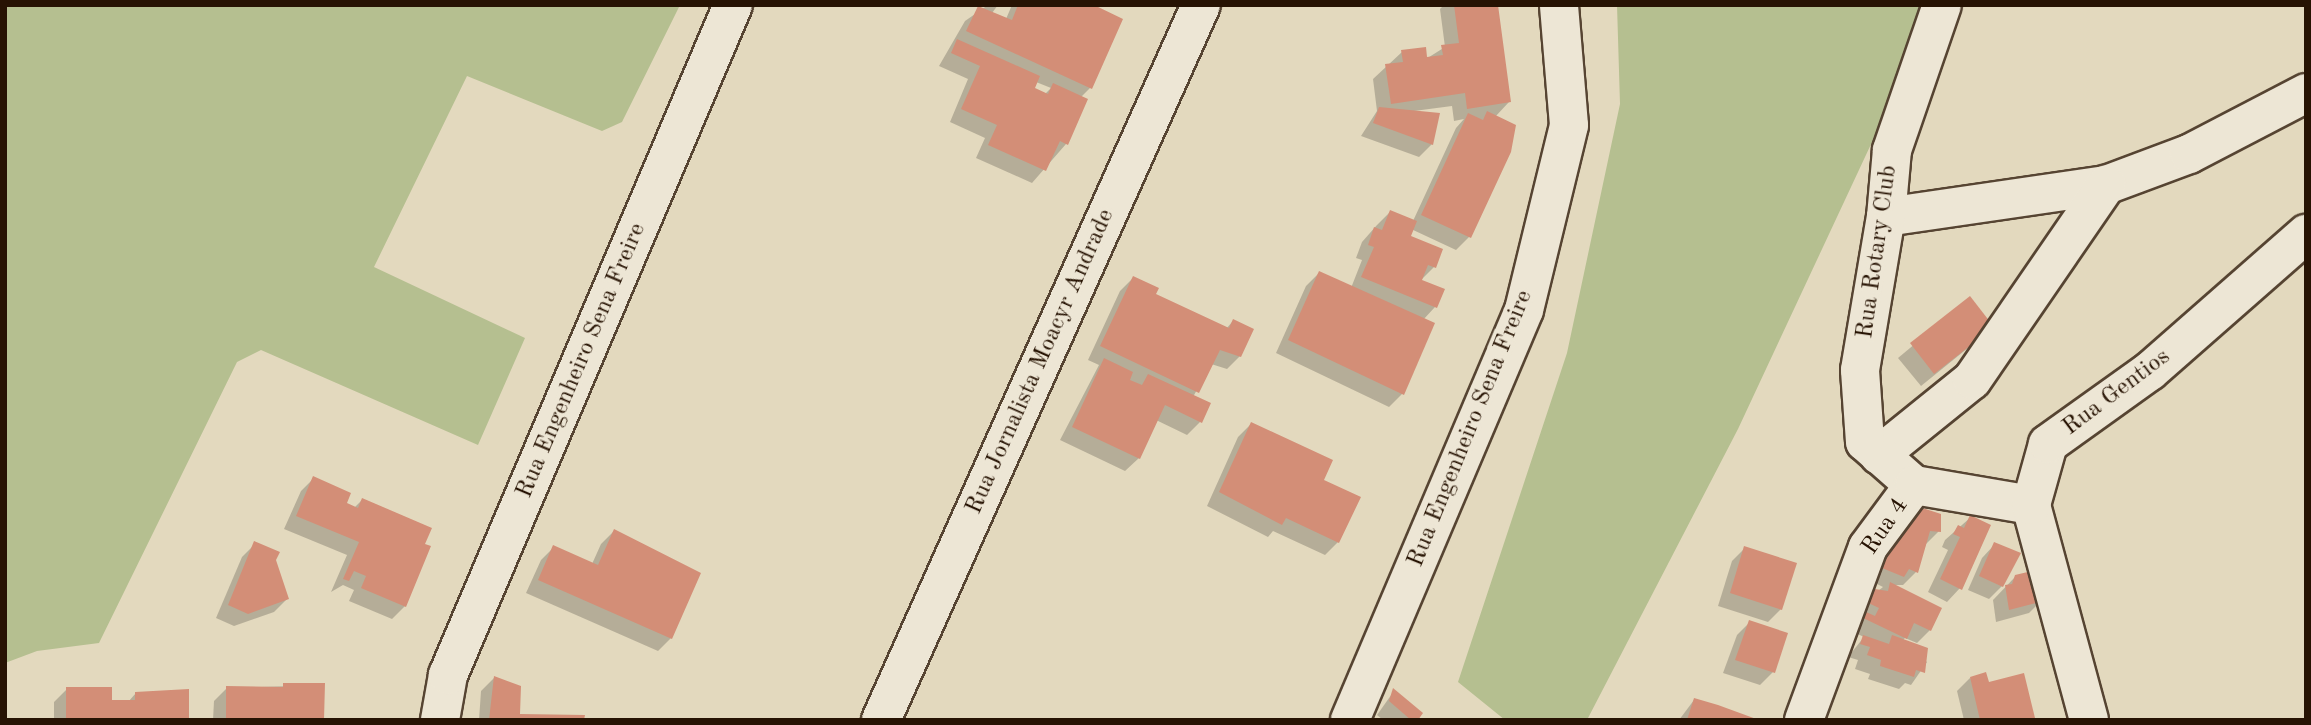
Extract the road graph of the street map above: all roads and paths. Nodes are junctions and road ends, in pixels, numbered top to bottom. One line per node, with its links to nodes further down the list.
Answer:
1 (733, 5): 12 (street, Rua Engenheiro Sena Freire)
2 (1201, 5): 13 (street, Rua Jornalista Moacyr Andrade)
3 (1559, 5): 14 (street, Rua Engenheiro Sena Freire)
4 (1942, 5): 7 (street, Rua Rotary Club)
5 (2306, 93): 6 (street)
6 (2106, 184): 7 (street); 9 (street)
7 (1886, 216): 9 (street, Rua Rotary Club)
8 (2306, 234): 11 (street, Rua Gentios)
9 (1880, 455): 10 (street, Rua Rotary Club)
10 (1914, 485): 11 (street, Rua 4); 15 (street, Rua 4)
11 (2031, 505): 16 (street)
12 (440, 720)
13 (881, 720)
14 (1350, 720)
15 (1804, 720)
16 (2089, 720)

